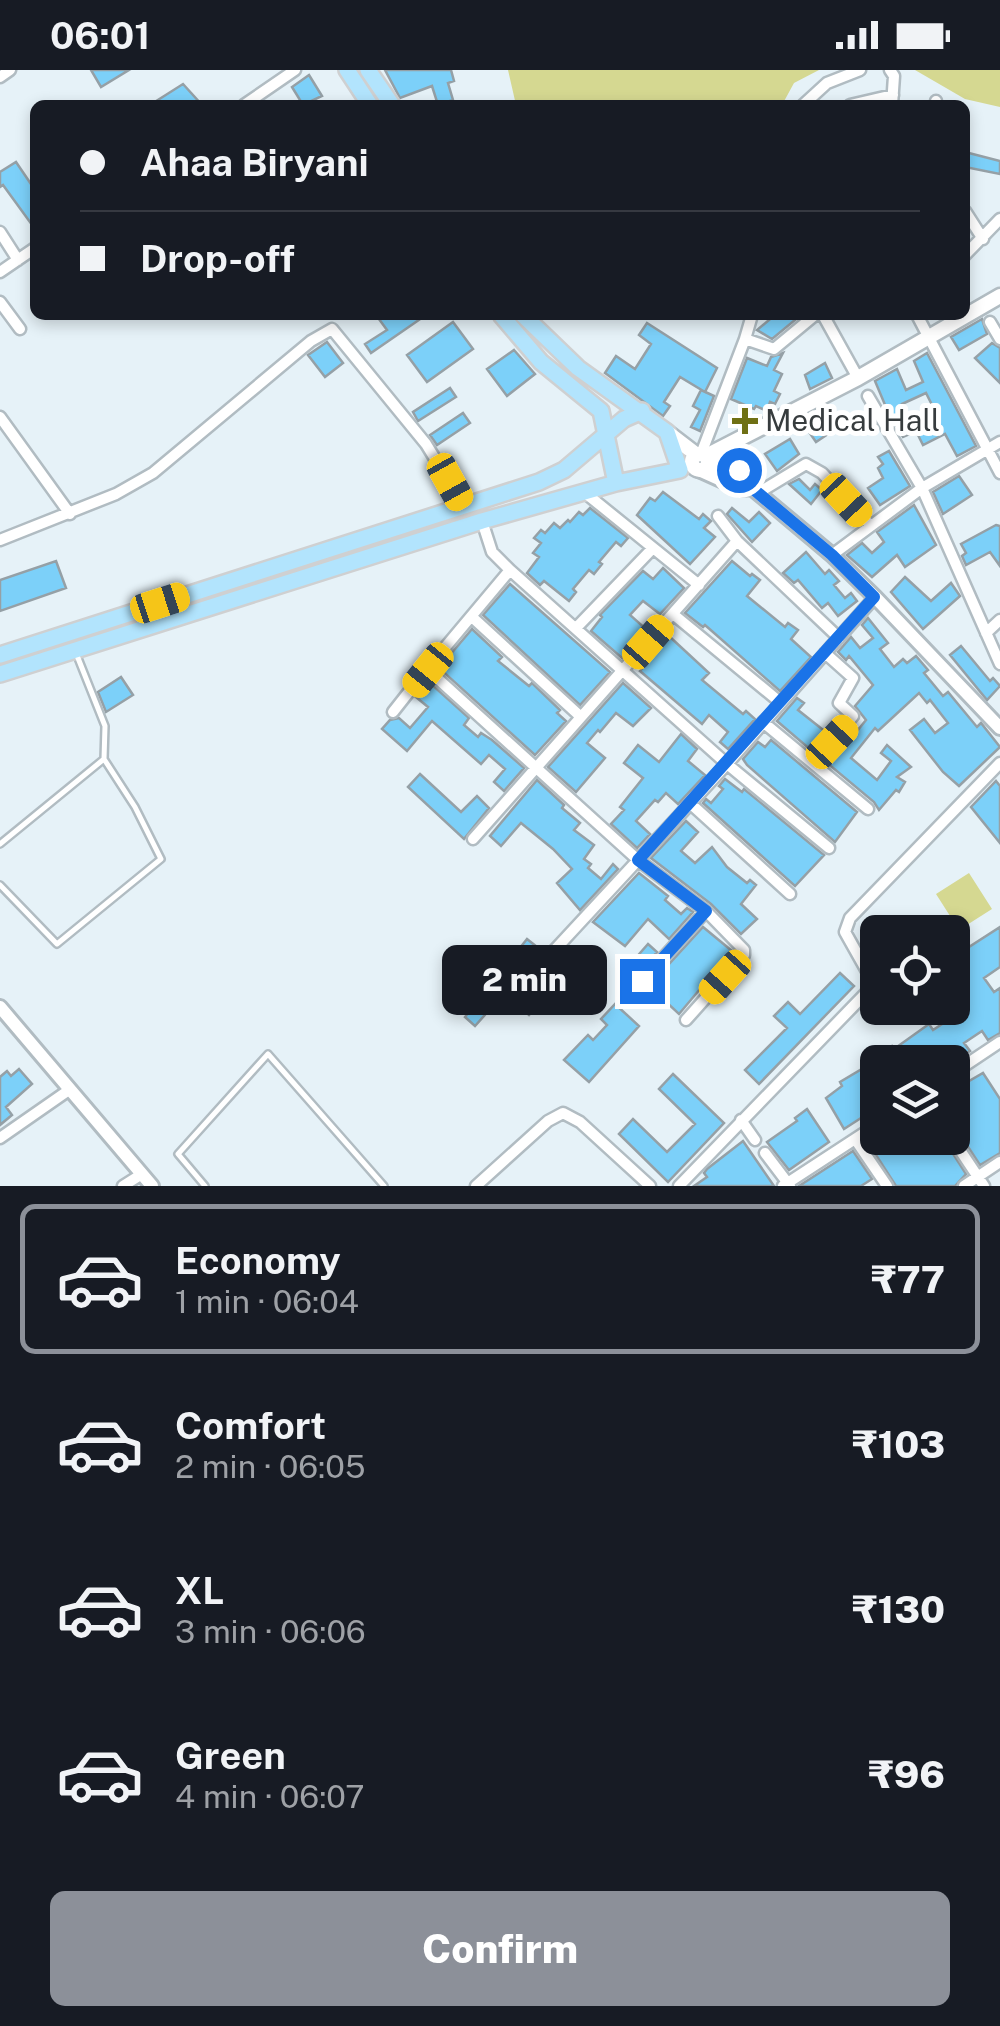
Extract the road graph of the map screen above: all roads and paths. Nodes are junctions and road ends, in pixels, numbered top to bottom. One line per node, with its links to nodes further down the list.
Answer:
1 (10, 70): 7 (street)
2 (295, 70): 8 (street)
3 (347, 70): 9 (main road)
4 (368, 70): 10 (main road)
5 (860, 70): 11 (street)
6 (890, 70): 12 (street)
7 (0, 77)
8 (251, 100)
9 (367, 100)
10 (389, 100)
11 (808, 100)
12 (892, 100)
13 (970, 218): 16 (street)
14 (1000, 220): 16 (street)
15 (0, 232): 19 (street)
16 (983, 239): 17 (street)
17 (970, 251)
18 (30, 252): 19 (street)
19 (18, 260): 20 (street)
20 (0, 272)
21 (1000, 296): 23 (main road)
22 (0, 302): 32 (street)
23 (970, 313)
24 (505, 320): 41 (main road)
25 (527, 320): 38 (main road)
26 (751, 320): 34 (street)
27 (809, 320): 34 (street)
28 (826, 320): 36 (street)
29 (920, 320): 33 (street)
30 (958, 320): 33 (main road)
31 (990, 322): 35 (street)
32 (20, 329)
33 (928, 337): 36 (main road); 43 (street)
34 (745, 339): 44 (street)
35 (1000, 339)
36 (858, 378): 44 (main road)
37 (868, 396): 48 (street)
38 (642, 411): 40 (main road); 41 (main road)
39 (0, 418): 52 (street)
40 (667, 432): 44 (main road); 45 (main road)
41 (607, 434): 47 (main road); 51 (main road)
42 (1000, 442): 43 (street)
43 (987, 450): 46 (street); 48 (street)
44 (701, 461): 45 (main road); 49 (street)
45 (680, 470): 47 (main road)
46 (1000, 472)
47 (616, 483): 50 (main road)
48 (922, 488): 55 (street); 69 (street)
49 (755, 490): 55 (street); 59 (street)
50 (584, 492): 54 (main road); 58 (street)
51 (464, 506): 52 (street); 61 (main road)
52 (70, 514): 56 (street)
53 (718, 516): 57 (street)
54 (482, 521): 60 (street); 64 (main road)
55 (872, 526): 59 (street)
56 (0, 540)
57 (737, 541): 62 (street); 70 (street)
58 (653, 548): 62 (street); 68 (street)
59 (832, 555): 63 (street)
60 (510, 570): 66 (street); 68 (street)
61 (226, 582): 64 (lane); 73 (main road)
62 (698, 585): 65 (street)
63 (874, 597): 70 (street); 82 (street)
64 (236, 600): 71 (main road)
65 (673, 614): 75 (street); 78 (street)
66 (472, 617): 76 (street); 80 (street)
67 (1000, 620): 69 (street)
68 (576, 628): 75 (street)
69 (986, 633): 74 (street)
70 (839, 638): 72 (street)
71 (74, 650): 77 (main road); 83 (lane)
72 (825, 654): 78 (street); 86 (street)
73 (0, 655)
74 (1000, 664)
75 (624, 669): 80 (street); 85 (street)
76 (428, 670): 79 (street); 87 (street)
77 (0, 674)
78 (780, 703): 81 (street)
79 (393, 712)
80 (581, 717): 87 (street)
81 (763, 722): 85 (street); 86 (street)
82 (1000, 728)
83 (104, 759): 91 (lane); 94 (lane)
84 (1000, 763): 104 (street)
85 (727, 764): 88 (street); 92 (street)
86 (812, 764): 89 (street)
87 (536, 767): 90 (street); 93 (street)
88 (690, 804): 93 (street); 95 (street)
89 (868, 810)
90 (472, 839)
91 (0, 844)
92 (828, 848)
93 (638, 860): 96 (street); 98 (street)
94 (0, 885)
95 (790, 894)
96 (706, 911): 97 (street); 100 (street)
97 (642, 981)
98 (512, 996)
99 (0, 1008): 103 (street)
100 (686, 1020)
101 (1000, 1042): 102 (street)
102 (970, 1062)
103 (70, 1090): 106 (street); 112 (street)
104 (741, 1120): 108 (street); 121 (street)
105 (860, 1136): 107 (street)
106 (0, 1138)
107 (855, 1139): 114 (street); 122 (street)
108 (756, 1140)
109 (765, 1153): 114 (street)
110 (963, 1155): 113 (street)
111 (1000, 1162): 113 (street)
112 (142, 1174): 115 (street); 116 (street)
113 (981, 1181): 123 (street)
114 (787, 1185)
115 (124, 1186)
116 (152, 1186)
117 (205, 1186): 118 (lane)
118 (384, 1186)
119 (476, 1186): 120 (street)
120 (650, 1186)
121 (679, 1186)
122 (887, 1186)
123 (964, 1186)

